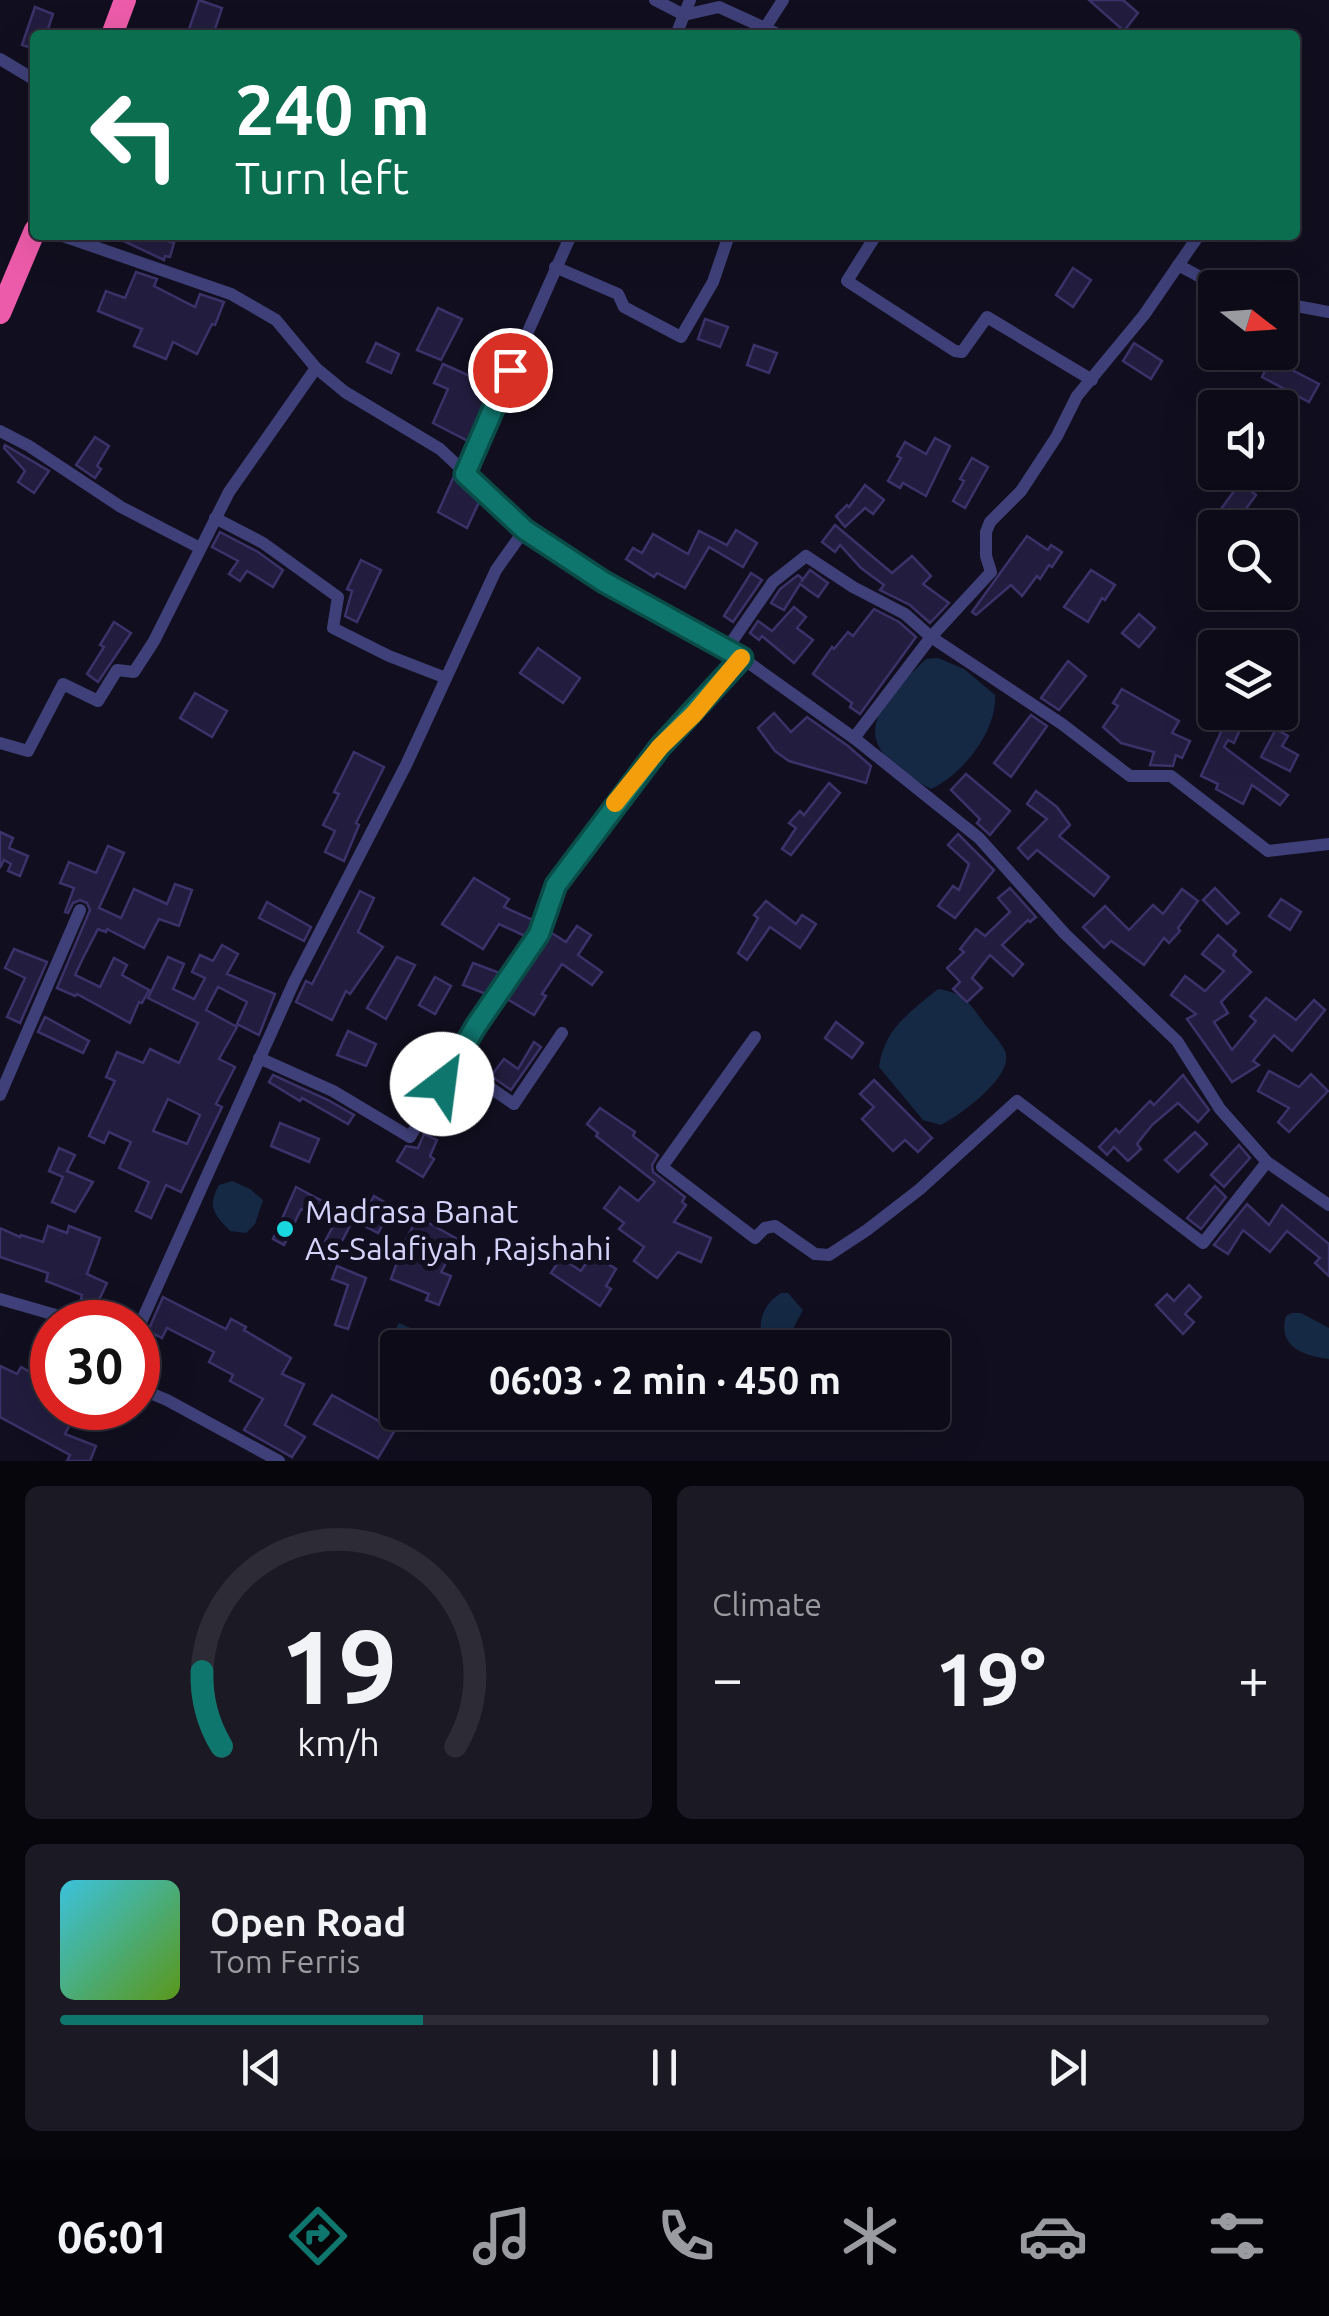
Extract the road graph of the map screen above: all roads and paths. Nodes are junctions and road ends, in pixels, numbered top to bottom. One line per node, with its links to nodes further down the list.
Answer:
1 (125, 0): 7 (highway)
2 (655, 0): 5 (street)
3 (690, 0): 5 (street)
4 (782, 0): 6 (street)
5 (684, 14): 6 (street); 8 (street)
6 (765, 28): 9 (street)
7 (114, 30)
8 (678, 30)
9 (769, 30)
10 (0, 59): 11 (street)
11 (30, 77)
12 (31, 240): 23 (highway)
13 (74, 240): 24 (street)
14 (568, 240): 19 (street)
15 (726, 240): 19 (street)
16 (873, 240): 25 (street)
17 (1196, 240): 18 (street)
18 (1178, 265): 20 (street); 25 (street)
19 (555, 267): 27 (street)
20 (1198, 276)
21 (1298, 307): 22 (street)
22 (1329, 312)
23 (0, 313)
24 (316, 368): 27 (street); 28 (street)
25 (1092, 380): 31 (street)
26 (0, 432): 30 (street)
27 (465, 474): 29 (street)
28 (216, 518): 30 (street); 34 (street)
29 (525, 530): 32 (street); 34 (street)
30 (200, 548): 36 (street)
31 (931, 637): 32 (street); 35 (street); 37 (street)
32 (726, 650): 33 (street)
33 (742, 658): 35 (street); 42 (street)
34 (446, 678): 41 (street)
35 (854, 738): 44 (street)
36 (0, 743)
37 (1329, 844)
38 (80, 910): 43 (street)
39 (562, 1033): 42 (street)
40 (755, 1037): 44 (street)
41 (258, 1058): 42 (street); 47 (street)
42 (454, 1063)
43 (0, 1094)
44 (1267, 1162): 45 (street)
45 (1329, 1205)
46 (0, 1300): 48 (street)
47 (151, 1300)
48 (30, 1308)
49 (160, 1397): 50 (street)
50 (280, 1461)

